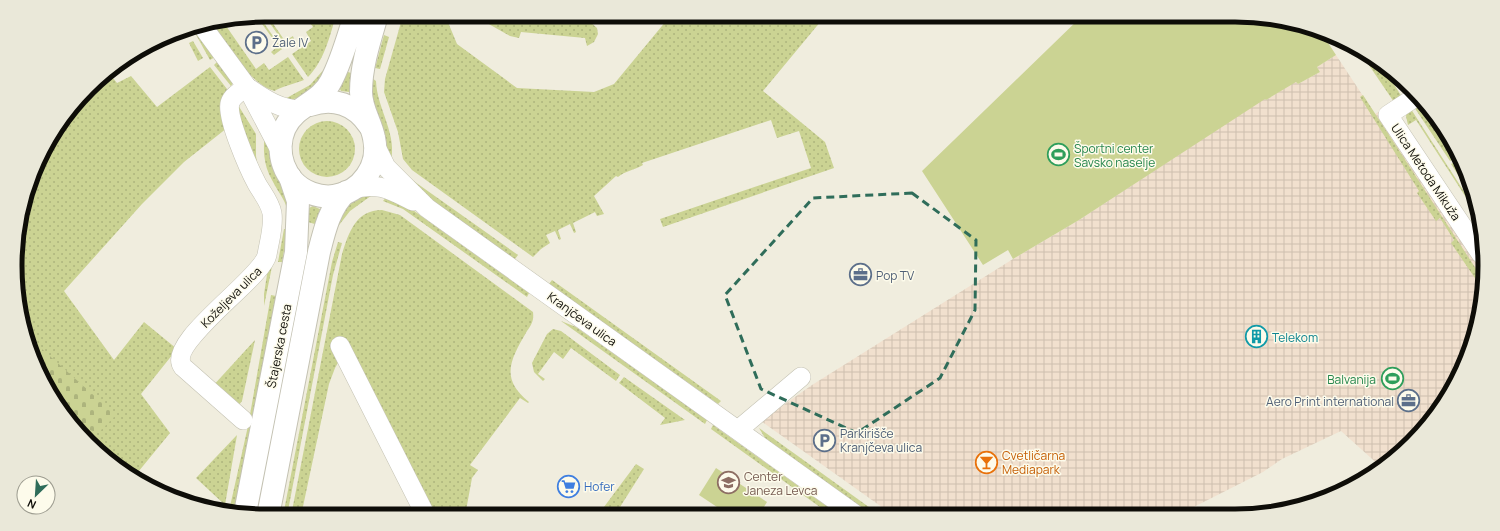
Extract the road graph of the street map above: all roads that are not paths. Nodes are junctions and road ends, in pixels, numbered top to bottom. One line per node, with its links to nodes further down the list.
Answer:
1 (353, 22): 6 (main road, Štajerska cesta)
2 (375, 22): 7 (main road, Štajerska cesta)
3 (205, 29): 4 (street)
4 (247, 87): 6 (street); 8 (street); 15 (street, Koželjeva ulica)
5 (1412, 99): 12 (street, Ulica Metoda Mikuža)
6 (305, 107): 7 (main road); 8 (main road, Štajerska cesta)
7 (372, 136): 10 (main road, Štajerska cesta); 11 (street, Kranjčeva ulica)
8 (280, 150): 9 (main road, Štajerska cesta)
9 (290, 177): 10 (main road, Štajerska cesta); 17 (main road, Štajerska cesta)
10 (348, 191): 11 (street, Kranjčeva ulica); 18 (main road, Štajerska cesta)
11 (427, 208): 16 (street, Kranjčeva ulica)
12 (1477, 248)
13 (340, 346): 19 (street)
14 (802, 377): 16 (street)
15 (243, 420)
16 (738, 430): 20 (street, Kranjčeva ulica)
17 (246, 508)
18 (269, 509)
19 (422, 509)
20 (848, 509)

